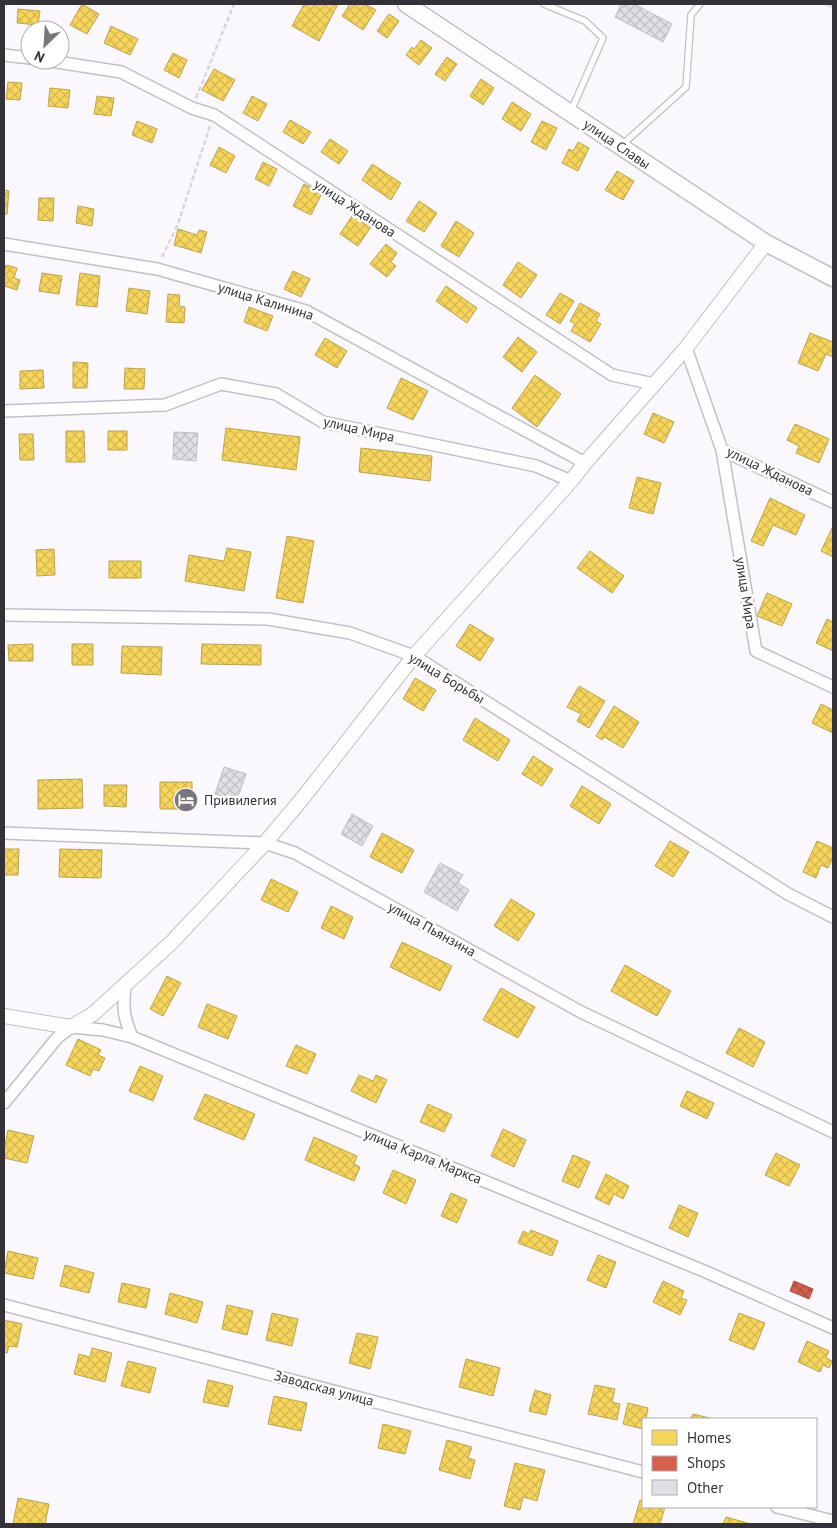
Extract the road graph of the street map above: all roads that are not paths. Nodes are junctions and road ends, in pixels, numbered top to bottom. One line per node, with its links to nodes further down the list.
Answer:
1 (406, 4): 7 (main road, улица Славы)
2 (544, 4): 7 (lane)
3 (700, 4): 8 (lane)
4 (4, 55): 5 (street)
5 (20, 57)
6 (70, 64): 13 (street, улица Жданова)
7 (570, 113): 8 (main road, улица Славы)
8 (620, 146): 9 (main road, улица Славы)
9 (766, 243): 11 (main road, улица Славы); 12 (street)
10 (4, 244): 16 (street, улица Калинина)
11 (833, 278)
12 (686, 348): 13 (street); 15 (street, улица Жданова)
13 (654, 384): 16 (street)
14 (4, 411): 17 (street, улица Мира)
15 (722, 450): 18 (street, улица Жданова); 21 (street, улица Мира)
16 (584, 463): 17 (street)
17 (571, 481): 20 (street)
18 (833, 502)
19 (4, 615): 20 (street, улица Борьбы)
20 (414, 656): 23 (street); 24 (street, улица Борьбы)
21 (833, 687)
22 (4, 833): 23 (street, улица Пьянзина)
23 (265, 843): 25 (street); 30 (street, улица Пьянзина)
24 (833, 917)
25 (125, 985): 27 (street); 28 (street)
26 (4, 1016): 27 (street, улица Карла Маркса)
27 (71, 1027): 28 (street, улица Карла Маркса); 29 (street)
28 (132, 1037): 32 (street, улица Карла Маркса)
29 (4, 1103)
30 (833, 1132)
31 (4, 1305): 33 (street, Заводская улица)
32 (833, 1328)
33 (642, 1472)
34 (782, 1508): 35 (street)
35 (833, 1521)

